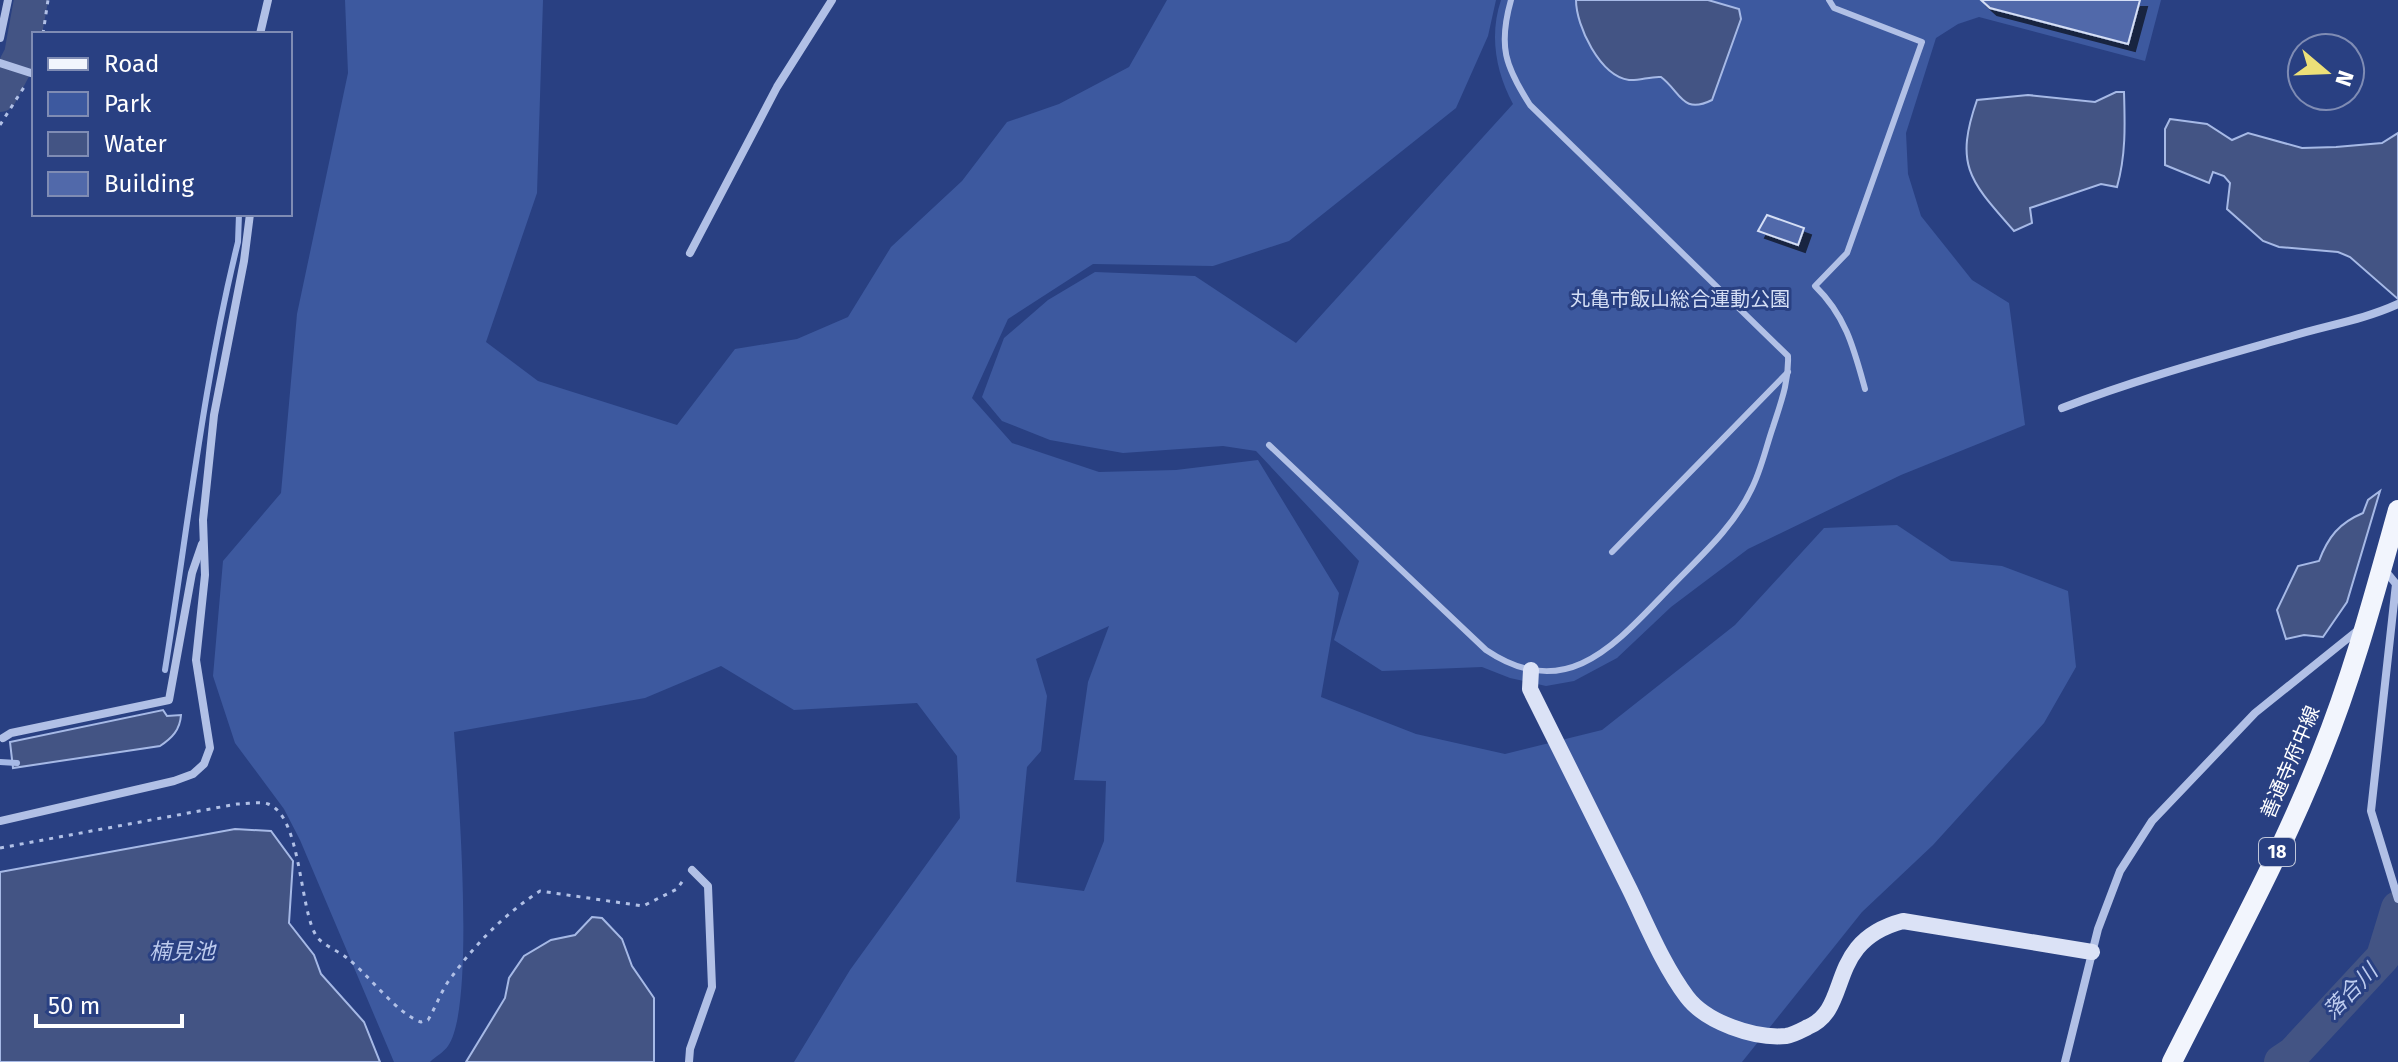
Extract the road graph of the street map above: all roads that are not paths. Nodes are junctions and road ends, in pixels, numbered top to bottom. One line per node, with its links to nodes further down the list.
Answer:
1 (8, 0): 7 (street)
2 (268, 0): 6 (street)
3 (832, 0): 11 (street)
4 (1511, 0): 13 (lane)
5 (1829, 0): 14 (lane)
6 (260, 32)
7 (0, 38)
8 (0, 63): 9 (street)
9 (30, 73)
10 (250, 216): 18 (street)
11 (690, 253)
12 (2398, 304): 15 (street)
13 (1789, 371): 19 (lane); 22 (lane)
14 (1865, 389)
15 (2062, 408)
16 (1269, 445): 22 (lane)
17 (2398, 510): 20 (main road, 善通寺府中線 / 18)
18 (204, 539): 23 (street); 24 (street)
19 (1612, 552)
20 (2382, 567): 21 (main road, 善通寺府中線 / 18); 26 (street)
21 (2368, 634): 27 (street); 30 (main road, 善通寺府中線 / 18)
22 (1531, 670): 27 (street)
23 (3, 738)
24 (0, 821)
25 (692, 870): 28 (street)
26 (2396, 896)
27 (2092, 952): 29 (street)
28 (689, 1062)
29 (2065, 1062)
30 (2172, 1062)

